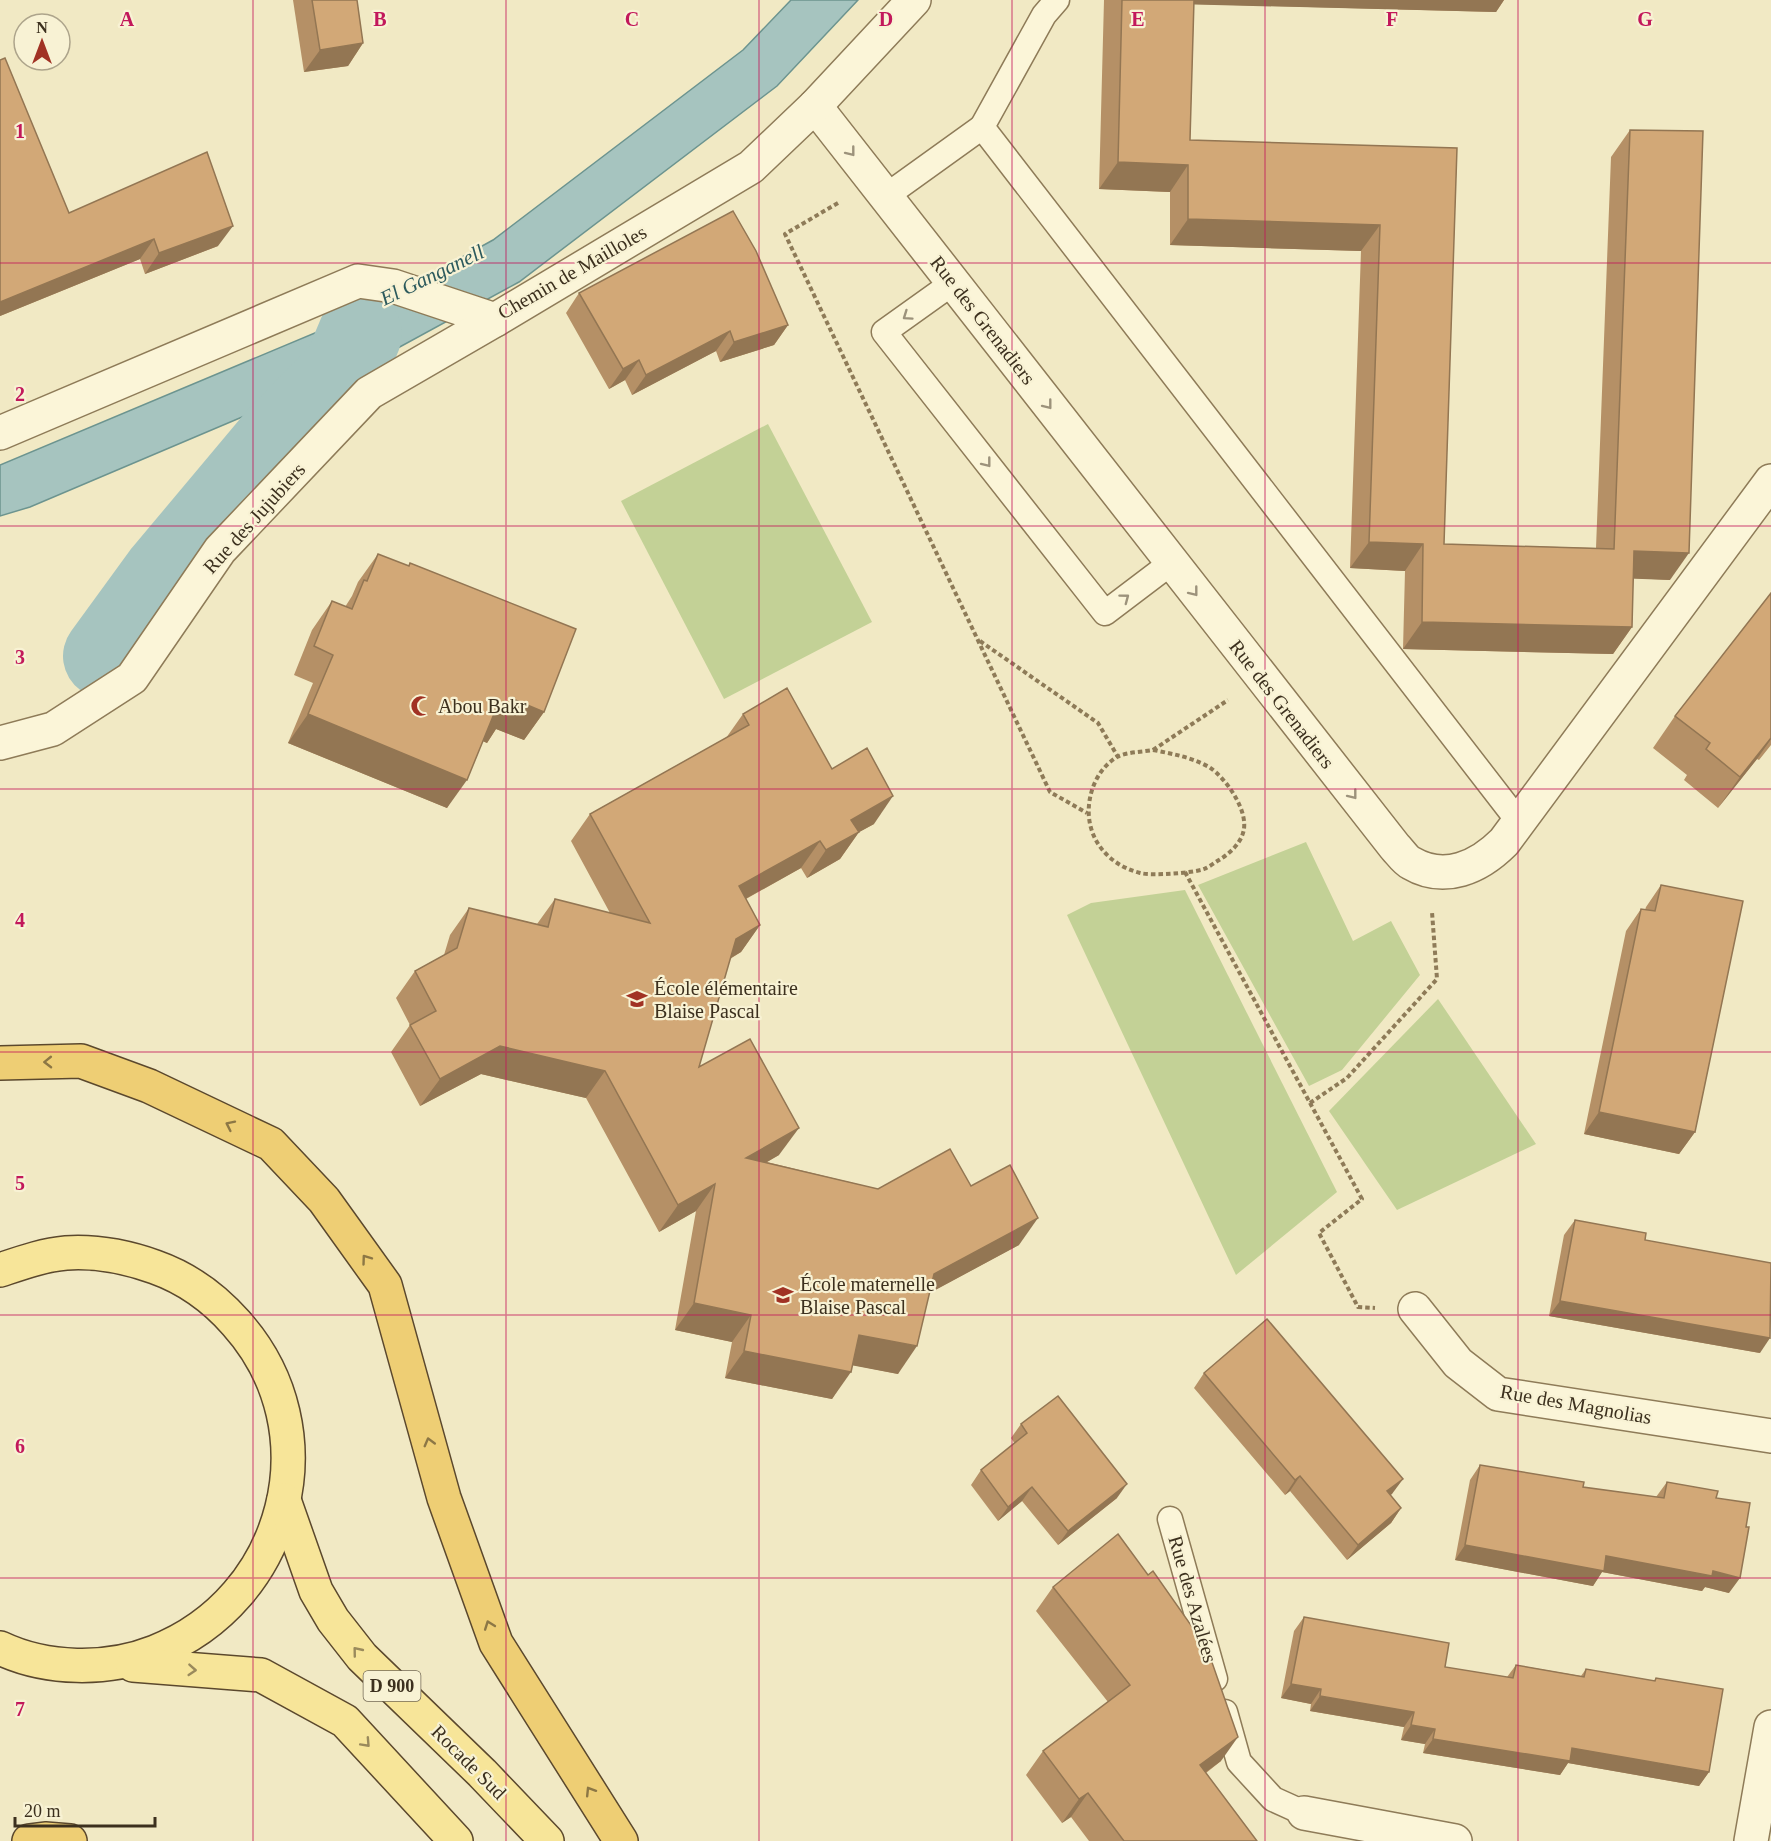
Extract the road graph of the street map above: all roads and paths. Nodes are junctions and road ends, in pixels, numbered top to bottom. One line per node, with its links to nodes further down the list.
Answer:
1 (914, 0): 3 (street, Chemin de Mailloles)
2 (1057, 0): 4 (lane)
3 (815, 106): 5 (street, Rue des Grenadiers, one-way to 5); 7 (street, Chemin de Mailloles)
4 (982, 126): 5 (lane); 17 (lane)
5 (880, 189): 6 (street, Rue des Grenadiers); 11 (path)
6 (954, 282): 10 (street, Rue des Grenadiers, one-way to 10); 10 (lane, one-way to 10)
7 (485, 317): 8 (street, Chemin de Mailloles); 13 (street, Rue des Jujubiers)
8 (0, 433)
9 (1771, 481): 17 (street)
10 (1172, 563): 12 (street, Rue des Grenadiers, one-way to 12)
11 (979, 641): 15 (path); 16 (path)
12 (1261, 679): 14 (path); 18 (street, Rue des Grenadiers, one-way to 18)
13 (0, 743)
14 (1153, 750): 15 (path); 19 (path)
15 (1118, 757): 16 (path)
16 (1087, 813): 19 (path)
17 (1519, 822): 18 (street)
18 (1429, 871): 21 (path)
19 (1185, 872): 21 (path)
20 (0, 1063): 35 (highway, one-way to 20)
21 (1310, 1103): 23 (path)
22 (0, 1270): 25 (main road)
23 (1415, 1309): 24 (street, Rue des Magnolias)
24 (1771, 1436)
25 (284, 1500): 28 (main road); 34 (main road, Rocade Sud / D 900, one-way to 25)
26 (1170, 1519): 30 (lane, Rue des Azalées)
27 (0, 1648): 28 (main road)
28 (113, 1664): 33 (main road, D 900, one-way to 33)
29 (1771, 1727): 37 (street)
30 (1304, 1813): 36 (street, Rue des Azalées)
31 (29, 1841): 32 (highway)
32 (69, 1841)
33 (456, 1841)
34 (547, 1841)
35 (621, 1841)
36 (1455, 1841)
37 (1751, 1841)

